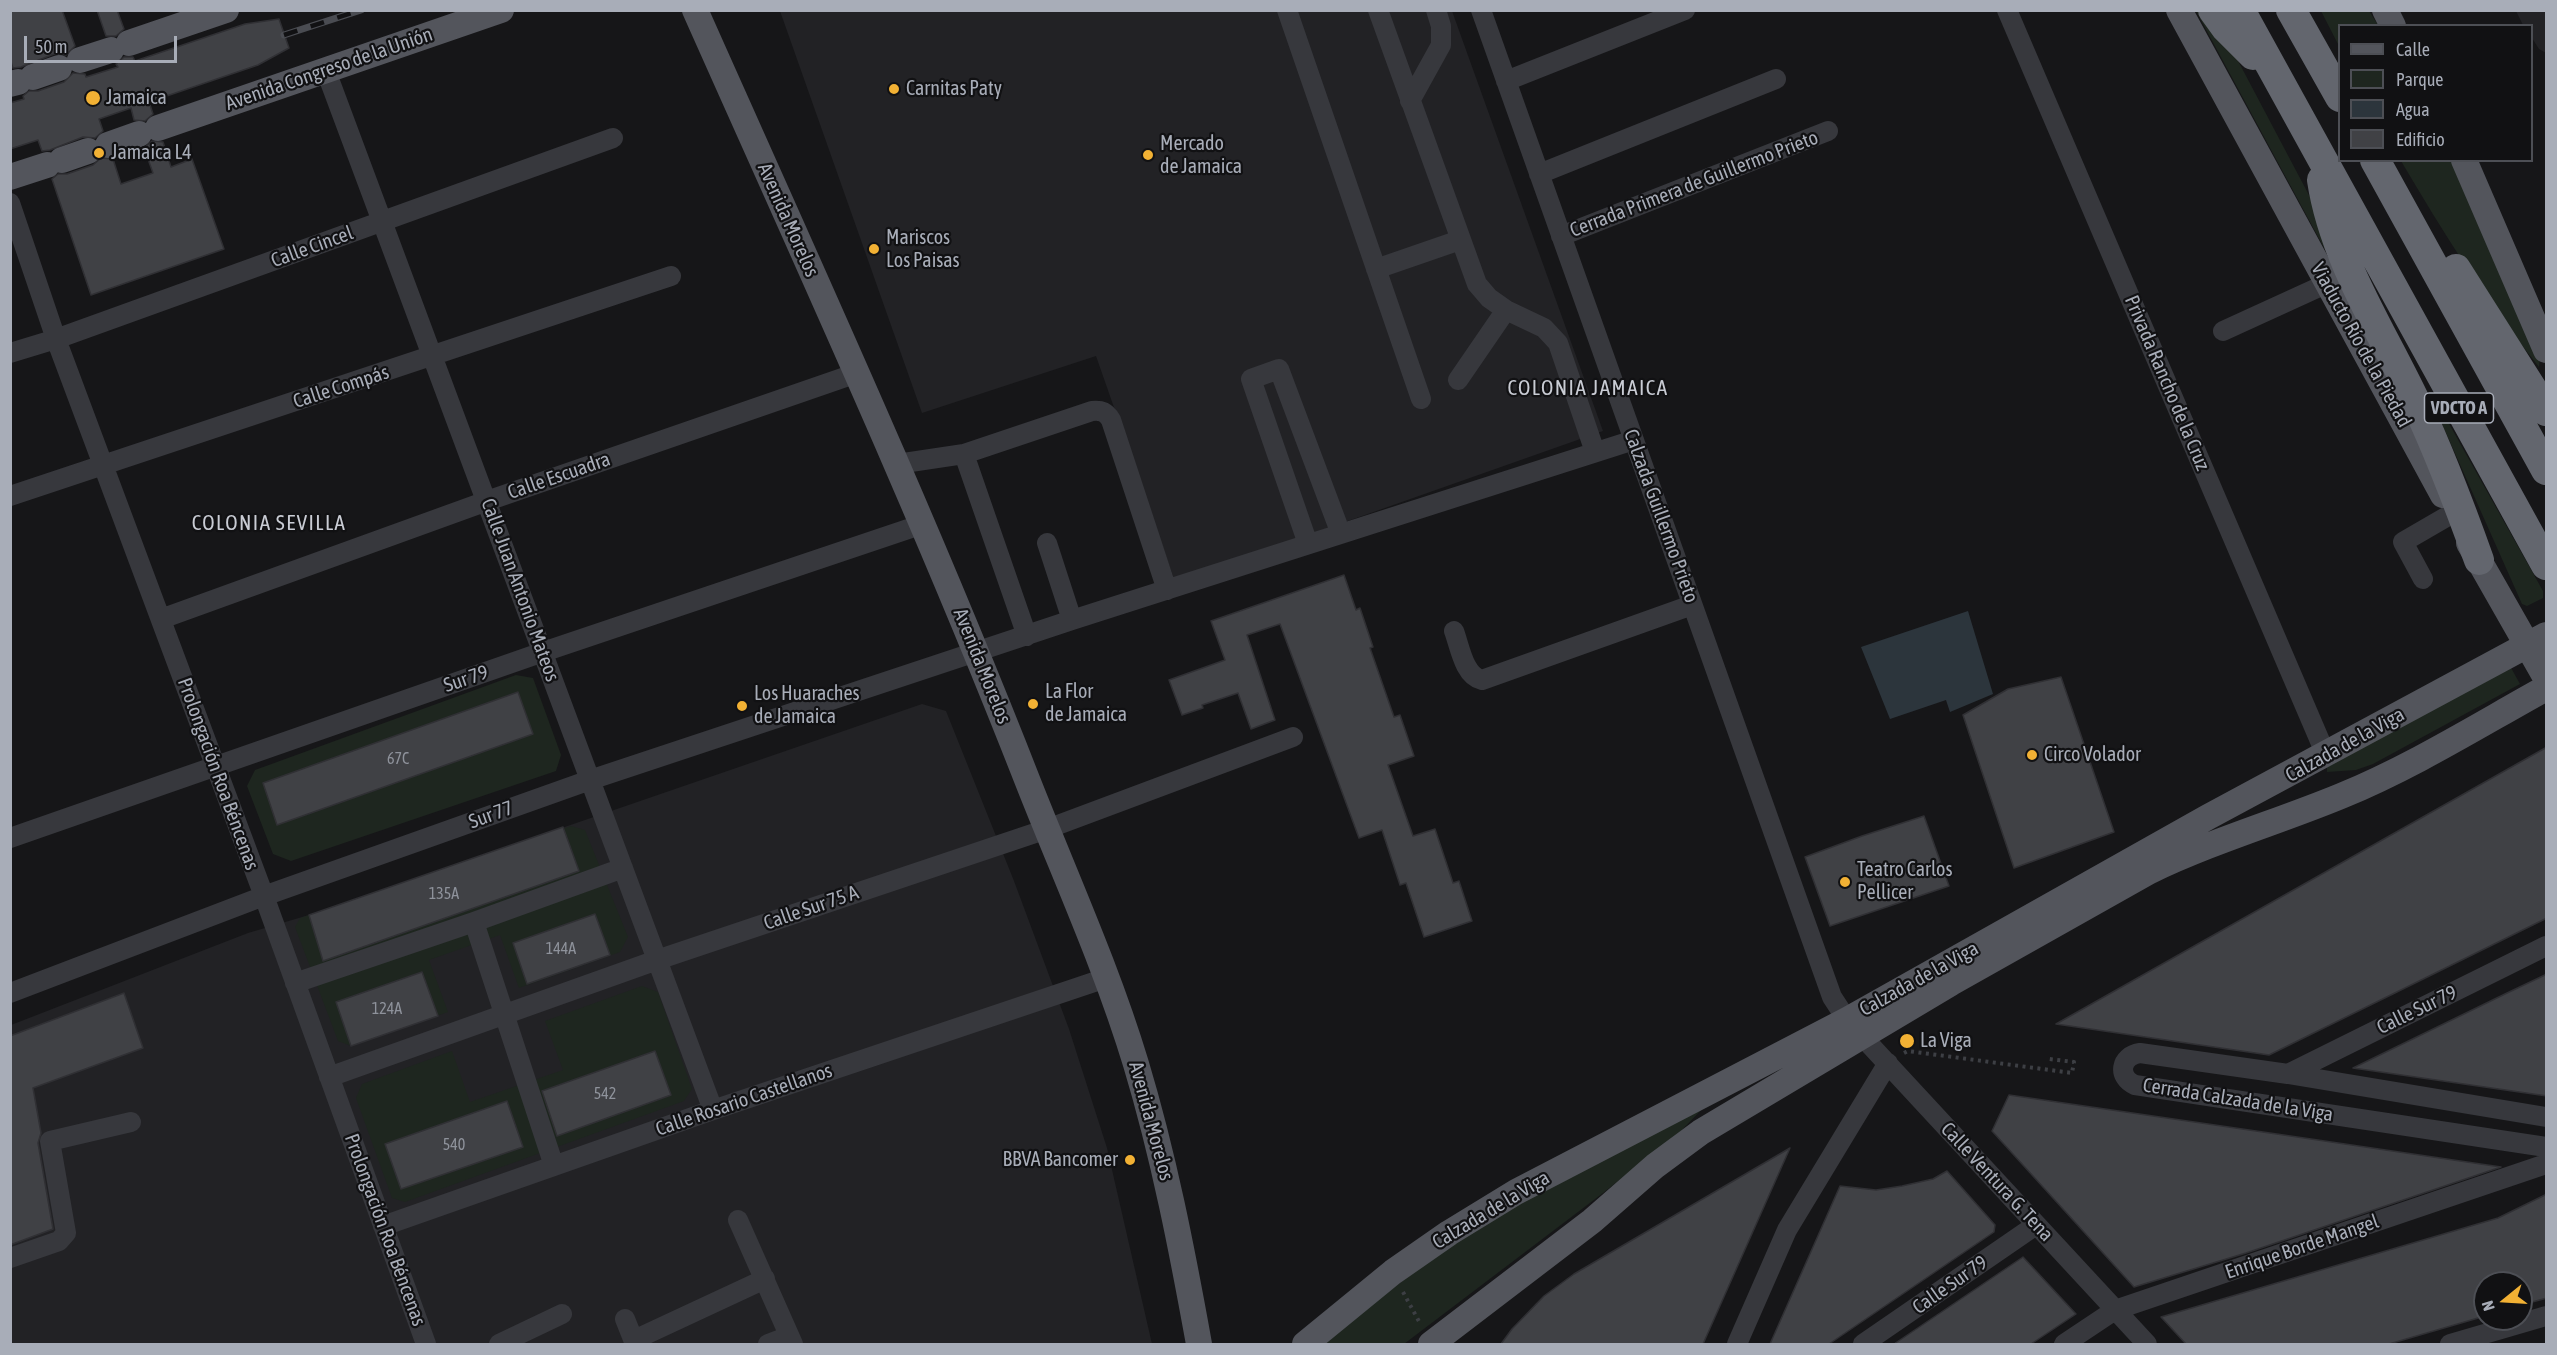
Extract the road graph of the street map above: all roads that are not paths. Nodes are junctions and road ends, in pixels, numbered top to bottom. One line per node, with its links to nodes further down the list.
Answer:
1 (226, 10): 20 (main road)
2 (501, 10): 18 (main road, Avenida Congreso de la Unión)
3 (695, 10): 46 (main road, Avenida Morelos)
4 (1287, 10): 36 (street)
5 (1378, 10): 23 (street)
6 (1436, 10): 23 (street)
7 (1481, 10): 21 (street, Calzada Guillermo Prieto)
8 (1685, 10): 21 (street)
9 (2007, 10): 78 (street, Privada Rancho de la Cruz)
10 (2179, 10): 38 (main road, Viaducto Río de la Piedad)
11 (2213, 10): 17 (highway)
12 (2240, 10): 17 (highway, VDCTO A)
13 (2292, 10): 22 (highway)
14 (2307, 10): 22 (highway)
15 (2385, 10): 16 (main road)
16 (2392, 24)
17 (2272, 69): 26 (highway, VDCTO A)
18 (326, 71): 30 (main road, Avenida Congreso de la Unión); 32 (street, Calle Juan Antonio Mateos)
19 (1776, 79): 29 (street)
20 (21, 81)
21 (1506, 81): 29 (street, Calzada Guillermo Prieto)
22 (2335, 88)
23 (1410, 101): 34 (street)
24 (1828, 132): 33 (street, Cerrada Primera de Guillermo Prieto)
25 (613, 138): 32 (street, Calle Cincel)
26 (2318, 153): 63 (highway); 64 (highway, VDCTO A)
27 (2465, 162): 35 (main road)
28 (2377, 164): 49 (highway); 55 (highway, VDCTO A)
29 (1539, 174): 33 (street, Calzada Guillermo Prieto)
30 (10, 177)
31 (10, 203): 42 (street, Prolongación Roa Béncenas)
32 (382, 222): 42 (street, Calle Cincel); 45 (street, Calle Juan Antonio Mateos)
33 (1561, 236): 50 (street, Calzada Guillermo Prieto)
34 (1460, 240): 36 (street); 40 (street)
35 (2503, 250): 39 (main road); 43 (main road)
36 (1376, 268): 48 (street)
37 (671, 276): 45 (street, Calle Compás)
38 (2328, 283): 41 (street); 58 (main road, Viaducto Río de la Piedad)
39 (2547, 304)
40 (1506, 310): 47 (street); 51 (street)
41 (2223, 331)
42 (56, 339): 44 (street, Calle Cincel); 54 (street, Prolongación Roa Béncenas)
43 (2547, 350)
44 (10, 353)
45 (433, 356): 54 (street, Calle Compás); 57 (street, Calle Juan Antonio Mateos)
46 (857, 373): 53 (main road, Avenida Morelos); 57 (street, Calle Escuadra)
47 (1458, 380)
48 (1421, 399)
49 (2547, 411)
50 (1634, 440): 51 (street, Sur 77); 67 (street, Calzada Guillermo Prieto)
51 (1595, 452): 60 (street, Sur 77)
52 (964, 453): 53 (street); 66 (street); 71 (street)
53 (897, 464): 59 (main road, Avenida Morelos)
54 (104, 466): 56 (street, Calle Compás); 68 (street, Prolongación Roa Béncenas)
55 (2547, 470)
56 (10, 496)
57 (487, 501): 68 (street, Calle Escuadra); 73 (street, Calle Juan Antonio Mateos)
58 (2453, 513): 63 (main road, Viaducto Río de la Piedad); 65 (street)
59 (923, 524): 73 (street, Sur 79); 74 (main road, Avenida Morelos)
60 (1341, 534): 62 (street, Sur 77); 62 (street)
61 (1047, 543): 69 (street)
62 (1308, 544): 66 (street, Sur 77)
63 (2479, 560): 72 (main road, Viaducto Río de la Piedad)
64 (2547, 565)
65 (2422, 579)
66 (1167, 590): 69 (street, Sur 77)
67 (1692, 605): 70 (street); 94 (street, Calzada Guillermo Prieto)
68 (161, 620): 79 (street, Prolongación Roa Béncenas)
69 (1072, 620): 71 (street, Sur 77)
70 (1454, 631)
71 (1027, 636): 74 (street, Sur 77)
72 (2537, 640): 75 (main road, Viaducto Río de la Piedad); 78 (main road, Calzada de la Viga)
73 (543, 652): 79 (street, Sur 79); 80 (street, Calle Juan Antonio Mateos)
74 (977, 652): 80 (street, Sur 77); 82 (main road, Avenida Morelos)
75 (2547, 678)
76 (2547, 688): 81 (main road, Calzada de la Viga)
77 (1293, 737): 82 (street, Calle Sur 75 A)
78 (2326, 756): 83 (main road, Calzada de la Viga)
79 (216, 767): 84 (street, Sur 79); 86 (street, Prolongación Roa Béncenas)
80 (590, 780): 85 (street, Calle Juan Antonio Mateos); 86 (street, Sur 77)
81 (2274, 820): 83 (main road); 94 (main road, Calzada de la Viga)
82 (1047, 829): 89 (street, Calle Sur 75 A); 90 (main road, Avenida Morelos)
83 (2187, 829): 94 (main road, Calzada de la Viga)
84 (10, 838)
85 (623, 868): 87 (street); 89 (street, Calle Juan Antonio Mateos)
86 (264, 896): 91 (street, Prolongación Roa Béncenas); 92 (street, Sur 77)
87 (474, 922): 91 (street); 93 (street)
88 (2547, 946): 97 (street, Calle Sur 79)
89 (657, 960): 93 (street, Calle Sur 75 A); 99 (street, Calle Juan Antonio Mateos)
90 (1106, 978): 99 (street, Calle Rosario Castellanos); 120 (main road, Avenida Morelos)
91 (295, 983): 98 (street, Prolongación Roa Béncenas)
92 (10, 993)
93 (504, 1015): 98 (street, Calle Sur 75 A); 104 (street)
94 (1854, 1028): 95 (street, Calle Ventura G. Tena); 96 (main road, Calzada de la Viga); 105 (main road, Calzada de la Viga)
95 (1888, 1063): 107 (street, Calle Ventura G. Tena); 123 (street)
96 (1753, 1069): 105 (main road); 121 (main road, Calzada de la Viga)
97 (2288, 1074): 100 (street, Cerrada Calzada de la Viga); 102 (street, Cerrada Calzada de la Viga)
98 (329, 1077): 108 (street, Prolongación Roa Béncenas)
99 (713, 1110): 104 (street, Calle Rosario Castellanos)
100 (2547, 1117)
101 (131, 1122): 109 (street)
102 (2547, 1147)
103 (2547, 1164): 111 (street, Enrique Borde Mangel)
104 (554, 1166): 108 (street, Calle Rosario Castellanos)
105 (1655, 1166): 122 (main road, Calzada de la Viga)
106 (738, 1220): 110 (street)
107 (2036, 1225): 111 (street, Calle Ventura G. Tena); 124 (street, Calle Sur 79)
108 (383, 1226): 117 (street, Prolongación Roa Béncenas)
109 (10, 1258)
110 (765, 1279): 115 (street); 116 (street)
111 (2115, 1310): 125 (street, Enrique Borde Mangel); 126 (street, Calle Ventura G. Tena)
112 (561, 1314): 118 (street)
113 (2547, 1316): 127 (street)
114 (625, 1319): 116 (street)
115 (791, 1340): 119 (street)
116 (635, 1342)
117 (426, 1344)
118 (499, 1344)
119 (768, 1344)
120 (1199, 1344)
121 (1305, 1344)
122 (1431, 1344)
123 (1737, 1344)
124 (1863, 1344)
125 (2064, 1344)
126 (2147, 1344)
127 (2450, 1344)

